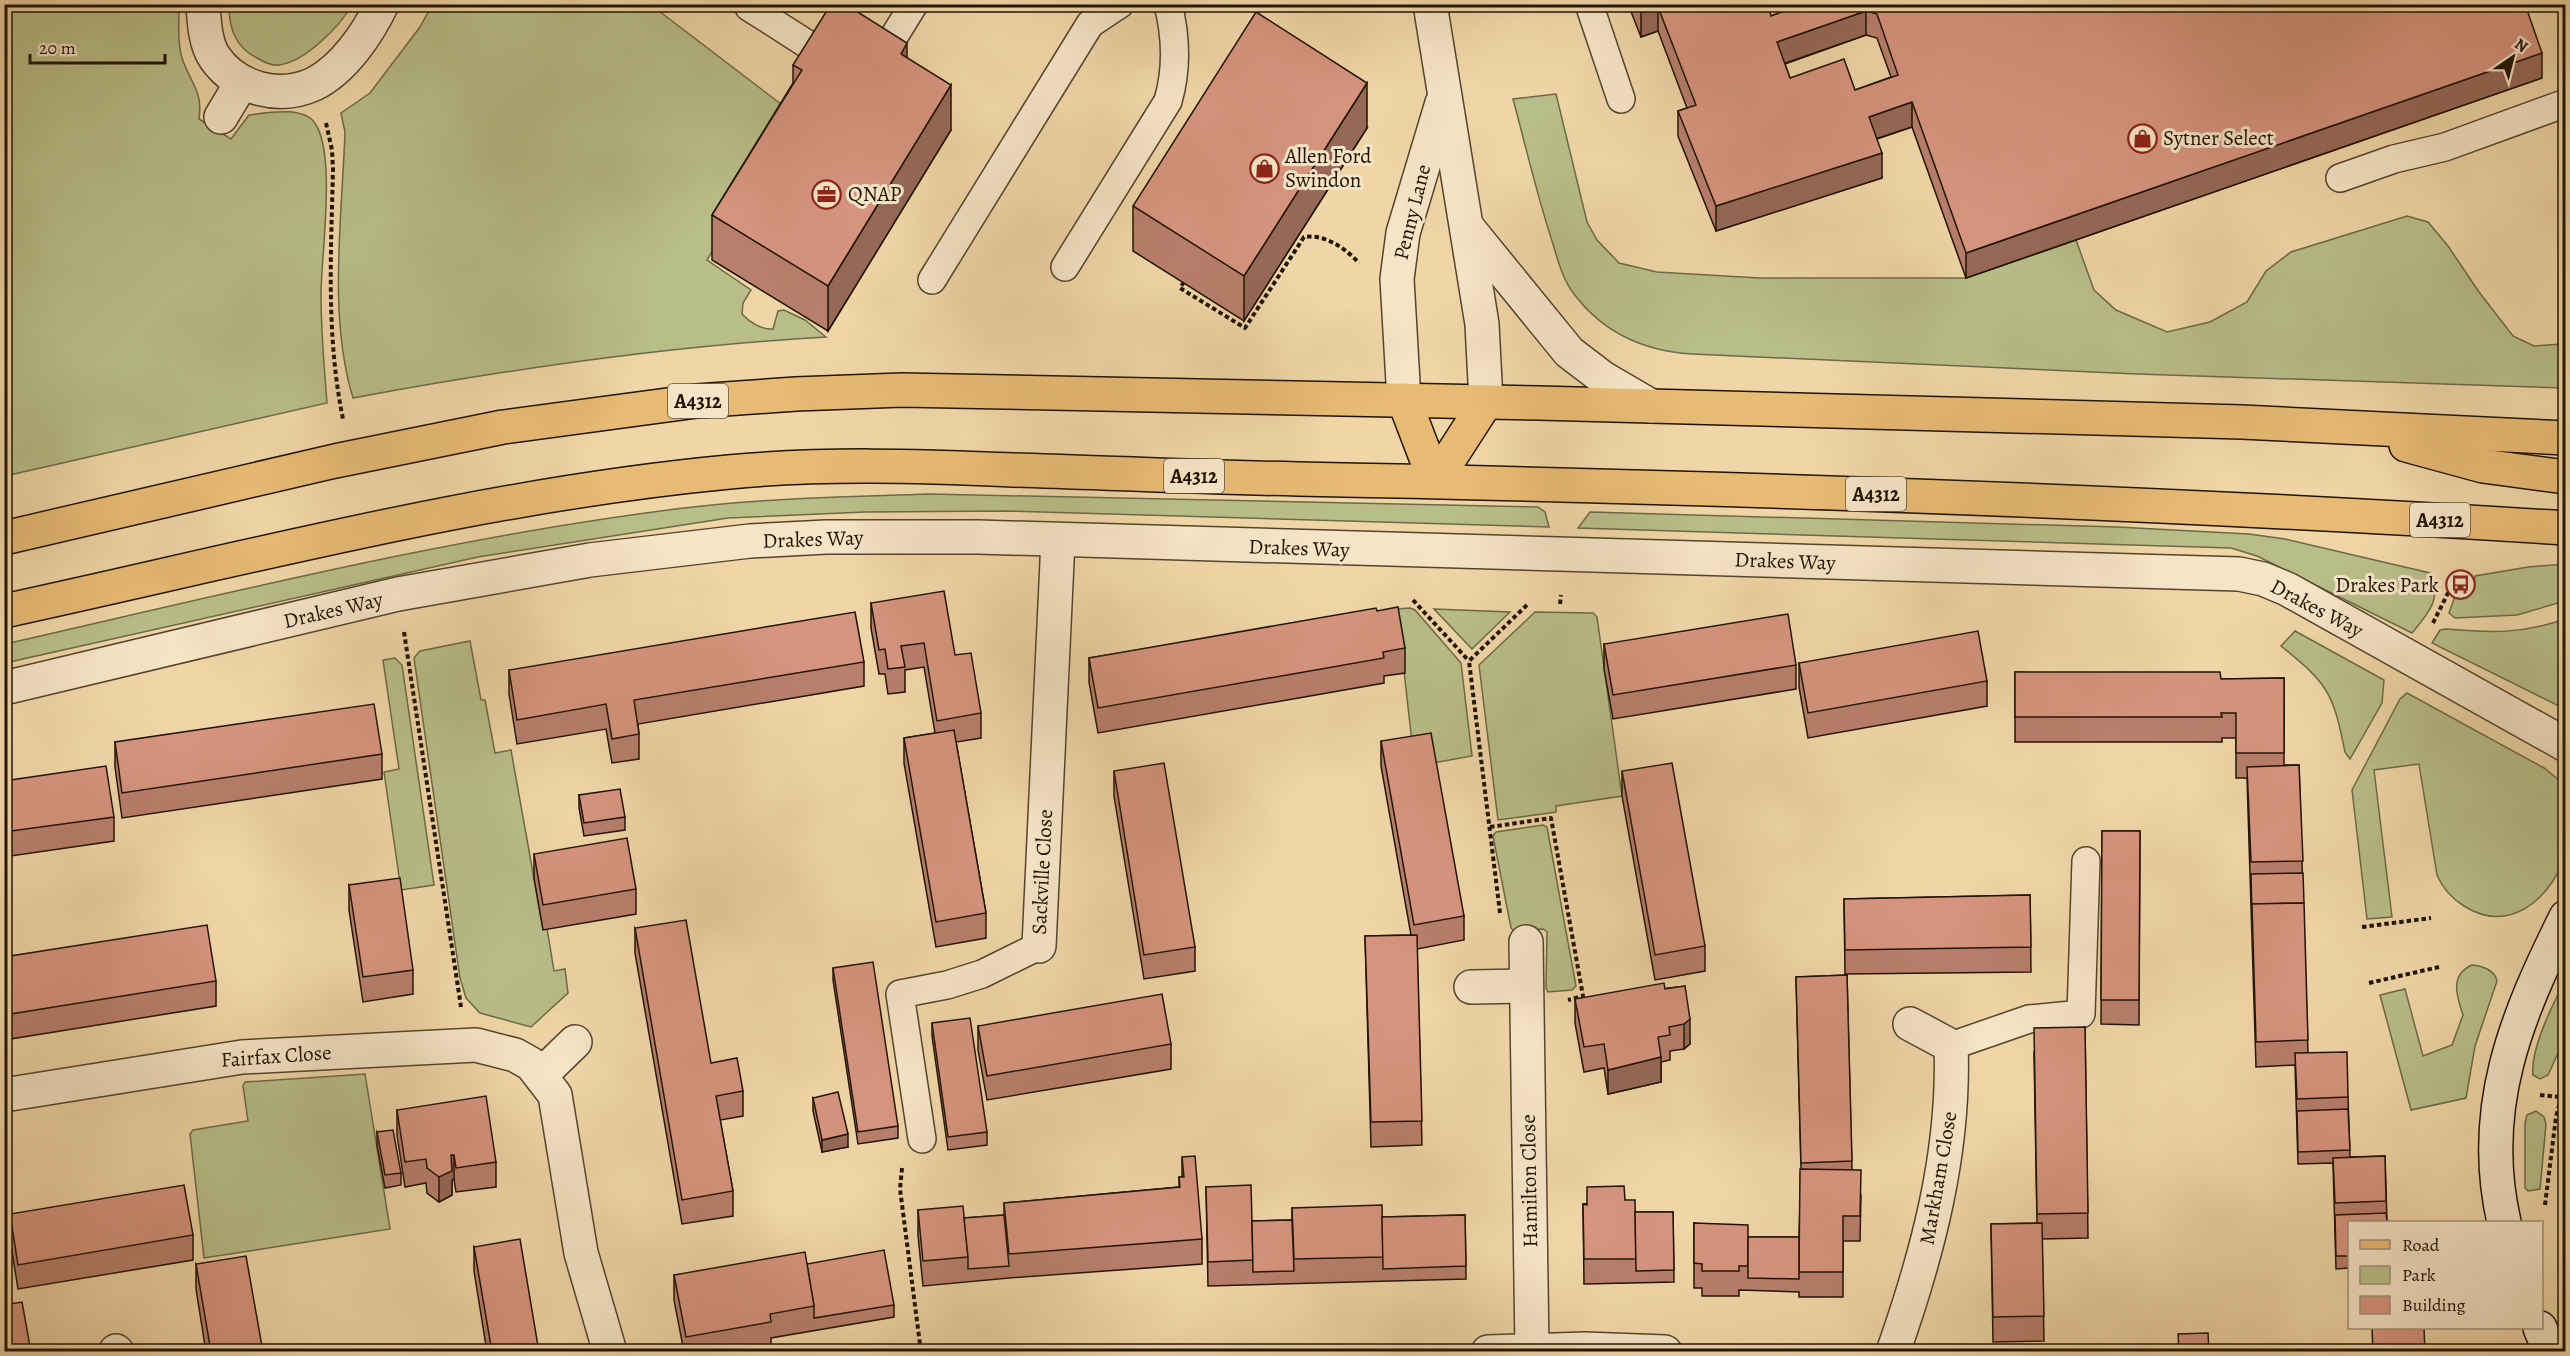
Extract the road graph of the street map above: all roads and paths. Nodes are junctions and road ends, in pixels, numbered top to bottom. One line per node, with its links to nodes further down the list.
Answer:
1 (203, 4): 11 (street)
2 (382, 4): 12 (street)
3 (751, 4): 9 (lane)
4 (914, 4): 10 (lane)
5 (1120, 4): 21 (lane)
6 (1168, 4): 19 (lane)
7 (1430, 4): 13 (street, Penny Lane)
8 (1589, 4): 14 (lane)
9 (807, 44)
10 (885, 51)
11 (242, 82): 12 (street); 16 (street)
12 (314, 84): 26 (path)
13 (1443, 98): 18 (street, Penny Lane); 23 (street, Penny Lane)
14 (1621, 99)
15 (2565, 104): 17 (lane)
16 (221, 117)
17 (2340, 178)
18 (1467, 227): 24 (street, Penny Lane); 25 (street, Penny Lane)
19 (1065, 267)
20 (1361, 270): 22 (path)
21 (932, 280)
22 (1184, 282)
23 (1404, 400): 24 (main road, A4312); 30 (main road); 32 (main road, A4312)
24 (1486, 402): 25 (main road, A4312); 30 (main road)
25 (1651, 406): 27 (main road, A4312)
26 (343, 420)
27 (2352, 430): 28 (main road, A4312); 29 (main road)
28 (2565, 438)
29 (2565, 477)
30 (1436, 481): 31 (main road, A4312); 38 (main road, A4312)
31 (2565, 528)
32 (4, 538)
33 (1058, 540): 35 (street, Drakes Way); 42 (street, Drakes Way); 49 (street, Sackville Close)
34 (2455, 579): 39 (path)
35 (398, 594): 41 (street, Drakes Way); 57 (path)
36 (1413, 600): 40 (path)
37 (1529, 603): 40 (path)
38 (4, 611)
39 (2433, 623)
40 (1469, 661): 43 (path)
41 (4, 688)
42 (2565, 745)
43 (1490, 827): 48 (path); 53 (path)
44 (2086, 861): 56 (lane)
45 (2565, 917): 64 (street)
46 (2431, 918): 47 (path)
47 (2362, 927)
48 (1526, 942): 53 (street, Hamilton Close)
49 (1038, 946): 62 (lane, Sackville Close)
50 (2439, 967): 51 (path)
51 (2369, 983)
52 (1471, 987): 53 (street)
53 (1526, 999): 67 (street, Hamilton Close)
54 (1910, 1024): 56 (street)
55 (575, 1042): 58 (street)
56 (1951, 1046): 72 (street, Markham Close)
57 (467, 1047): 58 (street, Fairfax Close); 60 (street, Fairfax Close)
58 (542, 1074): 68 (street, Fairfax Close)
59 (2565, 1078): 63 (path)
60 (4, 1095)
61 (2565, 1112): 65 (path)
62 (922, 1139): 69 (path)
63 (2543, 1216)
64 (2504, 1221)
65 (2565, 1222)
66 (2540, 1329): 73 (street)
67 (1532, 1350): 70 (street); 71 (street)
68 (610, 1352)
69 (921, 1352)
70 (1488, 1352)
71 (1665, 1352)
72 (1893, 1352)
73 (2550, 1352)

